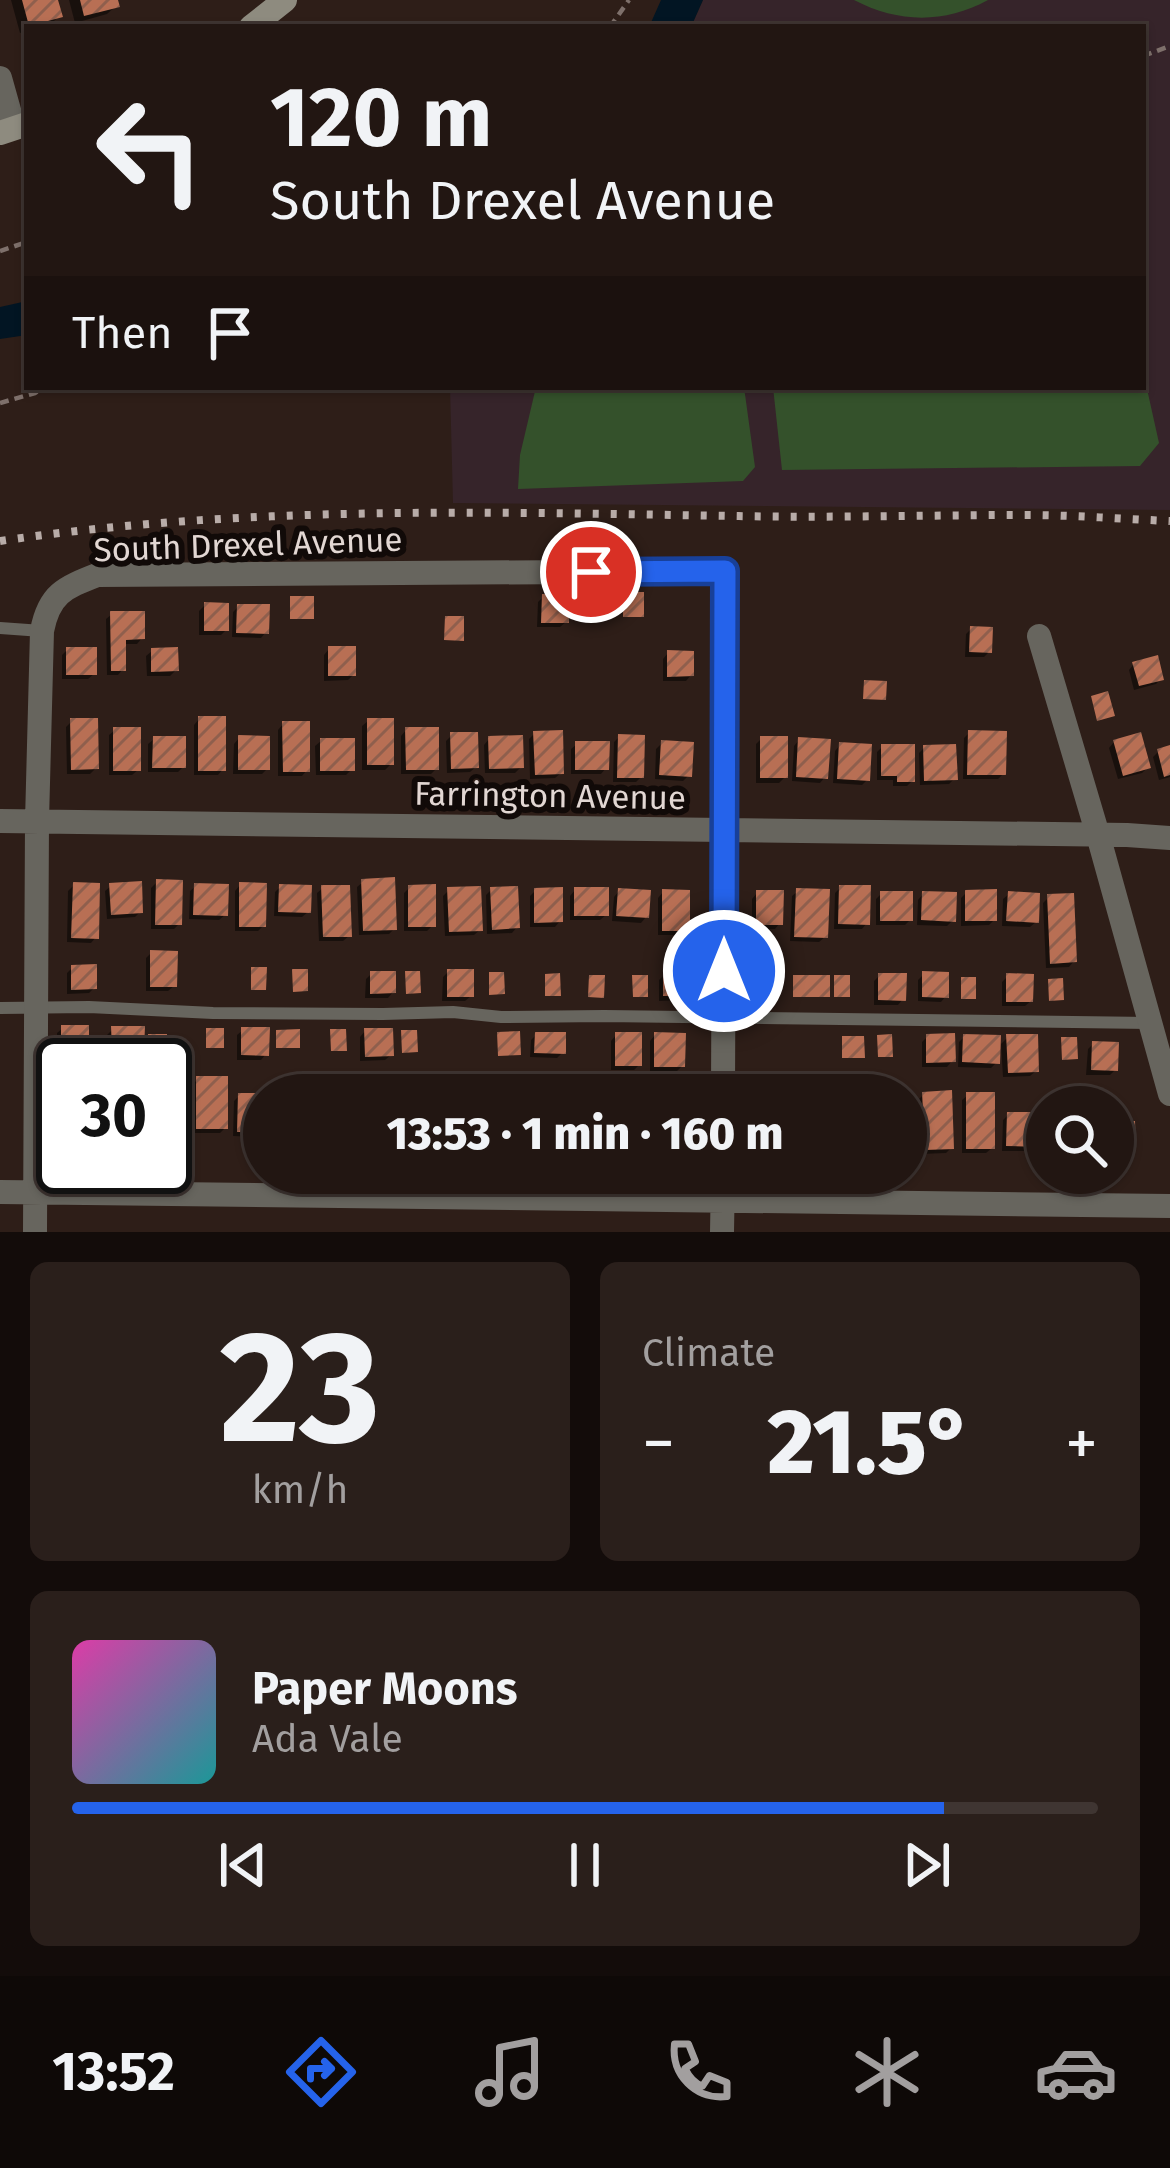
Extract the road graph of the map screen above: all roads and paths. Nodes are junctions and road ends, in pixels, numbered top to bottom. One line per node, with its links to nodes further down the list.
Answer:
1 (285, 0): 2 (street)
2 (254, 24)
3 (0, 78): 4 (street)
4 (14, 129)
5 (40, 390): 6 (path)
6 (0, 403)
7 (0, 628): 8 (lane)
8 (41, 631): 11 (street); 12 (street, South Drexel Avenue)
9 (1039, 636): 13 (street)
10 (0, 821): 11 (street, Farrington Avenue)
11 (37, 821): 12 (street, Farrington Avenue); 16 (street)
12 (724, 831): 13 (street, Farrington Avenue); 17 (street)
13 (1098, 835): 14 (street, Farrington Avenue); 18 (street)
14 (1170, 838)
15 (0, 1008): 16 (lane)
16 (36, 1009): 17 (lane); 22 (street)
17 (724, 1017): 18 (lane); 19 (street)
18 (1150, 1023): 20 (street)
19 (723, 1074)
20 (1170, 1094)
21 (0, 1192): 22 (street)
22 (35, 1192): 24 (street); 26 (street)
23 (722, 1194): 24 (street)
24 (722, 1201): 25 (street); 27 (street)
25 (1170, 1206)
26 (35, 1232)
27 (722, 1232)

